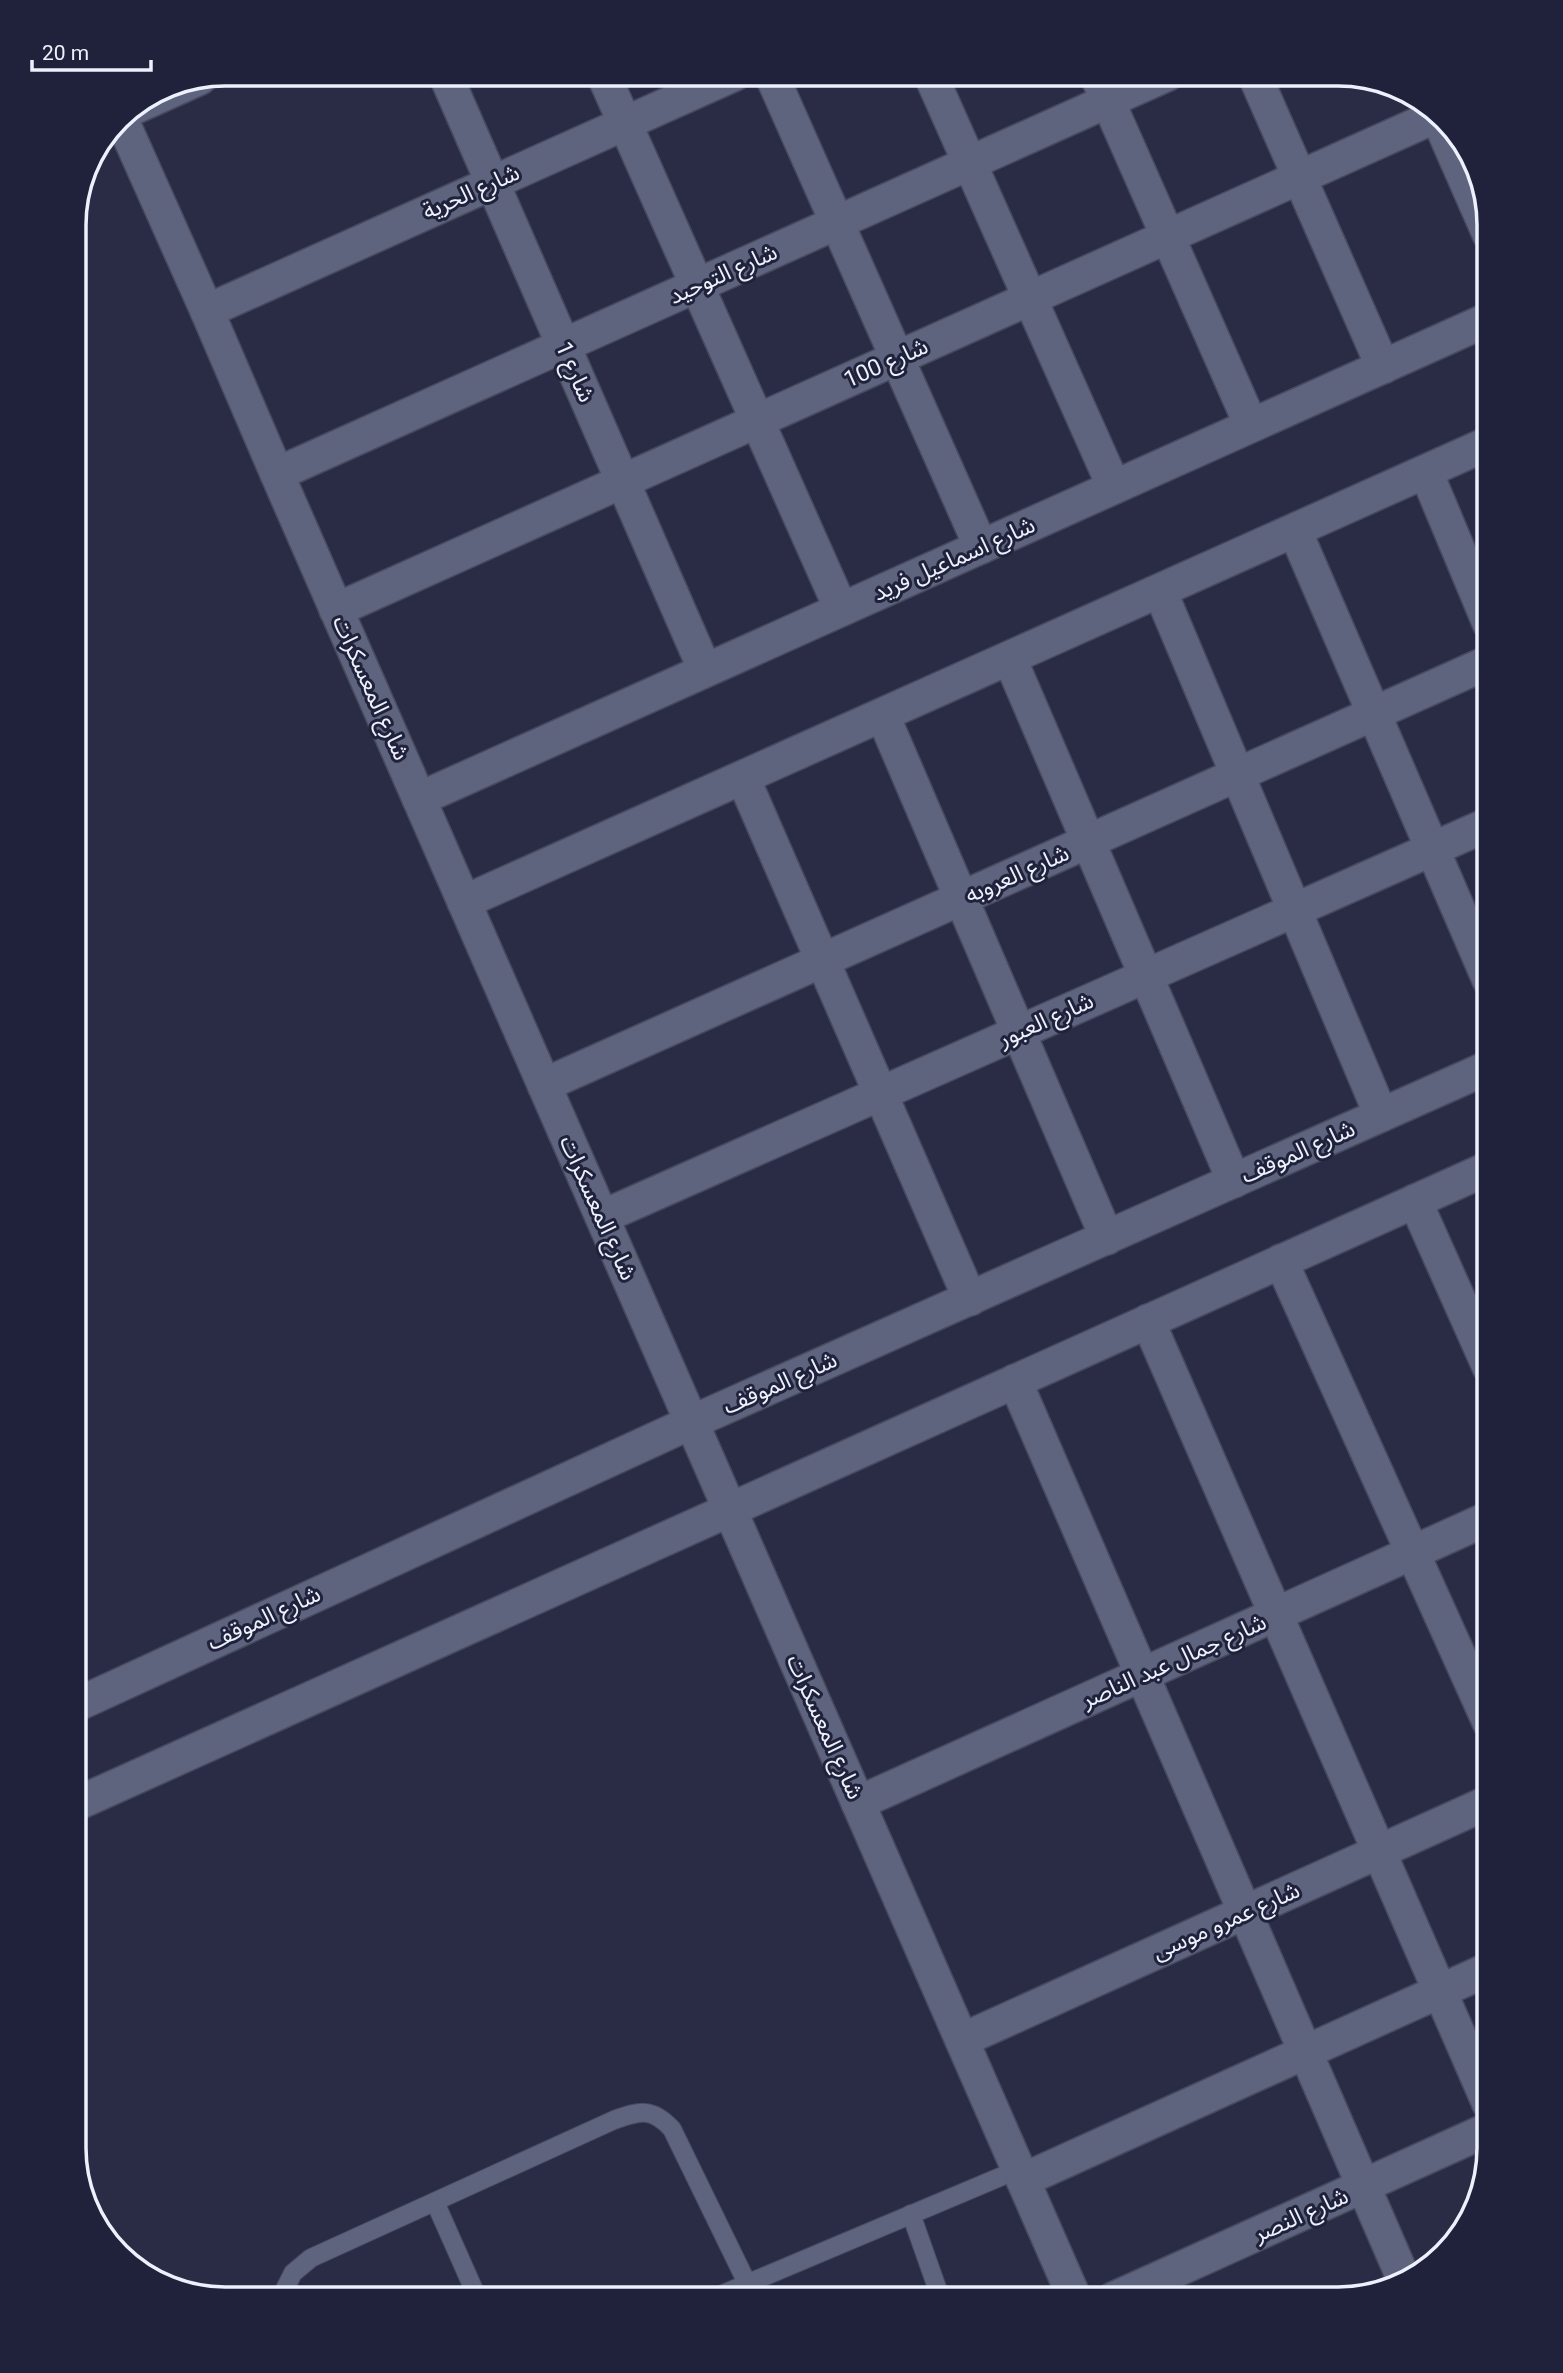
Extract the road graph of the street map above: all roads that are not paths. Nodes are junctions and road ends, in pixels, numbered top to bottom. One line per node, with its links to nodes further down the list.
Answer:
1 (450, 86): 14 (street, شارع 1)
2 (609, 86): 9 (street)
3 (708, 86): 9 (street, شارع الحرية)
4 (776, 86): 16 (street)
5 (935, 86): 12 (street)
6 (1259, 86): 13 (street)
7 (1102, 87): 12 (street, شارع التوحيد); 17 (street)
8 (1429, 120): 13 (street, شارع 100)
9 (626, 123): 14 (street, شارع الحرية); 18 (street)
10 (125, 128): 20 (street, شارع المعسكرات)
11 (1446, 138): 15 (street)
12 (969, 163): 16 (street, شارع التوحيد); 19 (street)
13 (1299, 177): 17 (street, شارع 100); 24 (street)
14 (493, 182): 20 (street, شارع الحرية); 22 (street, شارع 1)
15 (1475, 203)
16 (836, 223): 18 (street, شارع التوحيد); 23 (street)
17 (1167, 237): 19 (street, شارع 100); 26 (street)
18 (696, 286): 22 (street, شارع التوحيد); 25 (street)
19 (1030, 298): 23 (street, شارع 100); 31 (street)
20 (207, 311): 29 (street, شارع المعسكرات)
21 (1477, 324): 24 (street, شارع اسماعيل فريد)
22 (563, 345): 29 (street, شارع التوحيد); 30 (street, شارع 1)
23 (896, 358): 25 (street, شارع 100); 33 (street)
24 (1383, 367): 26 (street, شارع اسماعيل فريد)
25 (757, 421): 30 (street, شارع 100); 36 (street)
26 (1251, 425): 31 (street, شارع اسماعيل فريد)
27 (1477, 449): 28 (street)
28 (1426, 472): 32 (street); 35 (street)
29 (276, 474): 37 (street, شارع المعسكرات)
30 (623, 481): 37 (street, شارع 100); 40 (street, شارع 1)
31 (1114, 487): 33 (street, شارع اسماعيل فريد)
32 (1295, 531): 34 (street); 41 (street)
33 (981, 547): 36 (street, شارع اسماعيل فريد)
34 (1160, 591): 38 (street); 43 (street)
35 (1477, 594)
36 (841, 609): 40 (street, شارع اسماعيل فريد)
37 (336, 610): 45 (street, شارع المعسكرات)
38 (1010, 659): 42 (street); 47 (street)
39 (1477, 667): 41 (street, شارع العروبه)
40 (705, 670): 45 (street, شارع اسماعيل فريد)
41 (1374, 714): 43 (street, شارع العروبه); 48 (street)
42 (883, 716): 44 (street); 49 (street)
43 (1237, 775): 47 (street, شارع العروبه); 51 (street)
44 (743, 778): 50 (street); 53 (street)
45 (419, 799): 50 (street, شارع المعسكرات)
46 (1477, 829): 48 (street, شارع العبور)
47 (1088, 842): 49 (street, شارع العروبه); 54 (street)
48 (1433, 849): 51 (street, شارع العبور); 52 (street)
49 (961, 899): 53 (street, شارع العروبه); 55 (street)
50 (464, 902): 57 (street, شارع المعسكرات)
51 (1295, 910): 54 (street, شارع العبور); 59 (street)
52 (1477, 952)
53 (822, 960): 57 (street, شارع العروبه); 58 (street)
54 (1146, 976): 55 (street, شارع العبور); 61 (street)
55 (1019, 1032): 58 (street, شارع العبور); 64 (street)
56 (1477, 1071): 59 (street, شارع الموقف)
57 (544, 1085): 63 (street, شارع المعسكرات)
58 (881, 1093): 63 (street, شارع العبور); 66 (street)
59 (1381, 1115): 61 (street, شارع الموقف)
60 (1477, 1173): 62 (street)
61 (1234, 1181): 64 (street, شارع الموقف)
62 (1415, 1201): 65 (street); 68 (street)
63 (602, 1217): 70 (street, شارع المعسكرات)
64 (1107, 1238): 66 (street, شارع الموقف)
65 (1281, 1261): 67 (street); 73 (street)
66 (970, 1299): 70 (street, شارع الموقف)
67 (1148, 1321): 69 (street); 74 (street)
68 (1477, 1340)
69 (1016, 1381): 71 (street); 75 (street)
70 (692, 1422): 71 (street, شارع المعسكرات); 77 (street, شارع الموقف)
71 (730, 1509): 78 (street); 79 (street, شارع المعسكرات)
72 (1477, 1524): 73 (street, شارع جمال عبد الناصر)
73 (1413, 1553): 74 (street, شارع جمال عبد الناصر); 76 (street)
74 (1276, 1615): 75 (street, شارع جمال عبد الناصر); 81 (street)
75 (1142, 1675): 79 (street, شارع جمال عبد الناصر); 82 (street)
76 (1477, 1695)
77 (86, 1700)
78 (86, 1800)
79 (858, 1803): 85 (street, شارع المعسكرات)
80 (1477, 1808): 81 (street, شارع عمرو موسى)
81 (1380, 1852): 82 (street, شارع عمرو موسى); 84 (street)
82 (1245, 1913): 85 (street, شارع عمرو موسى); 86 (street)
83 (1477, 1974): 84 (street)
84 (1440, 1991): 86 (street); 87 (street)
85 (962, 2040): 89 (street, شارع المعسكرات)
86 (1305, 2052): 89 (street); 90 (street)
87 (1477, 2076)
88 (1477, 2134): 90 (street, شارع النصر)
89 (1021, 2174): 92 (lane); 99 (street, شارع المعسكرات)
90 (1364, 2186): 93 (street); 100 (street, شارع النصر)
91 (435, 2202): 94 (lane); 95 (lane); 96 (lane)
92 (911, 2214): 94 (lane); 98 (lane)
93 (1401, 2272)
94 (747, 2283): 97 (lane)
95 (286, 2287)
96 (473, 2287)
97 (738, 2287)
98 (937, 2287)
99 (1069, 2287)
100 (1142, 2287)

